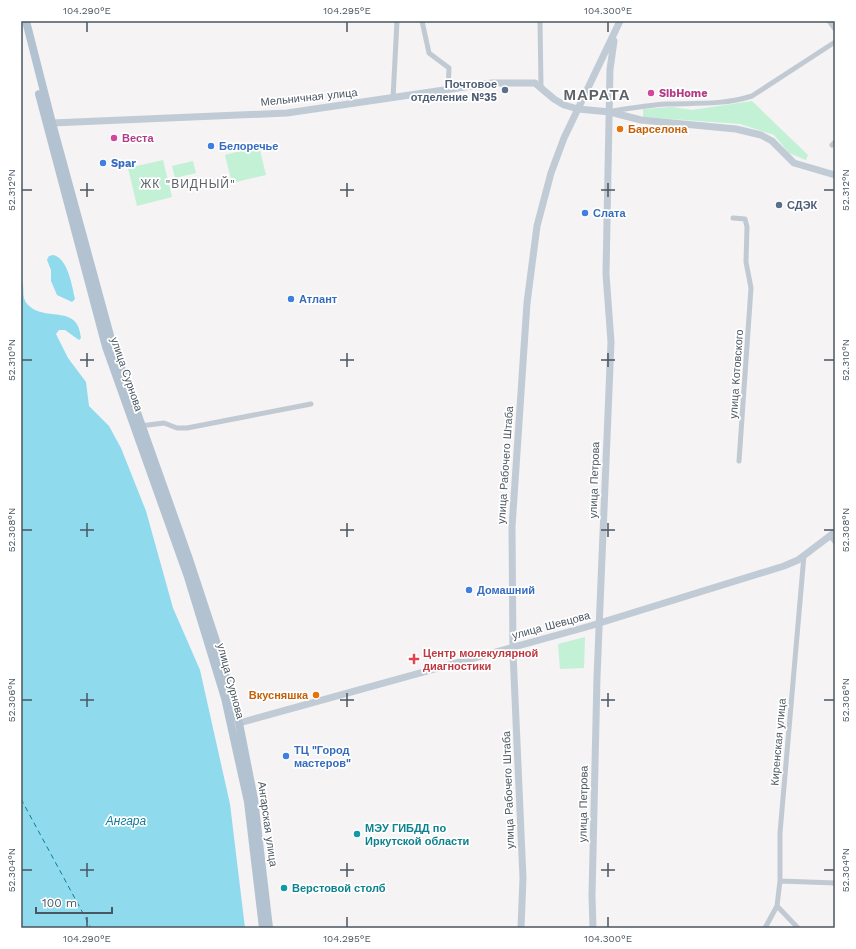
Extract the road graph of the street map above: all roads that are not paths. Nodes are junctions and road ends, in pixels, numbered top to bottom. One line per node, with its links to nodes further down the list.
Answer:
1 (21, 21): 27 (main road, улица Сурнова)
2 (26, 21): 16 (main road, улица Сурнова)
3 (397, 21): 13 (street)
4 (422, 21): 12 (street)
5 (540, 21): 11 (street)
6 (620, 21): 9 (street, улица Рабочего Штаба)
7 (829, 21): 8 (street)
8 (835, 29)
9 (615, 33): 14 (street, улица Рабочего Штаба); 15 (street, улица Петрова)
10 (835, 42): 15 (street)
11 (541, 87): 12 (street, Мельничная улица); 14 (street)
12 (448, 90): 13 (street, Мельничная улица)
13 (393, 98): 16 (street, Мельничная улица)
14 (578, 109): 15 (street); 26 (street, улица Рабочего Штаба)
15 (610, 112): 17 (street); 25 (street, улица Петрова)
16 (52, 122): 20 (main road, улица Сурнова)
17 (835, 175)
18 (733, 218): 21 (street, улица Котовского)
19 (311, 404): 20 (street)
20 (140, 426): 27 (main road, улица Сурнова)
21 (739, 461)
22 (832, 534): 23 (street); 24 (street, улица Шевцова)
23 (835, 542)
24 (804, 555): 25 (street, улица Шевцова); 28 (street, Киренская улица)
25 (599, 623): 26 (street, улица Шевцова); 34 (street, улица Петрова)
26 (514, 646): 27 (street, улица Шевцова); 33 (street, улица Рабочего Штаба)
27 (236, 725): 31 (main road, Ангарская улица); 32 (main road, Ангарская улица)
28 (780, 882): 29 (street); 30 (street, Киренская улица)
29 (835, 883)
30 (778, 906): 35 (street, Киренская улица); 36 (street)
31 (263, 928)
32 (269, 928)
33 (521, 928)
34 (594, 928)
35 (765, 928)
36 (798, 928)

